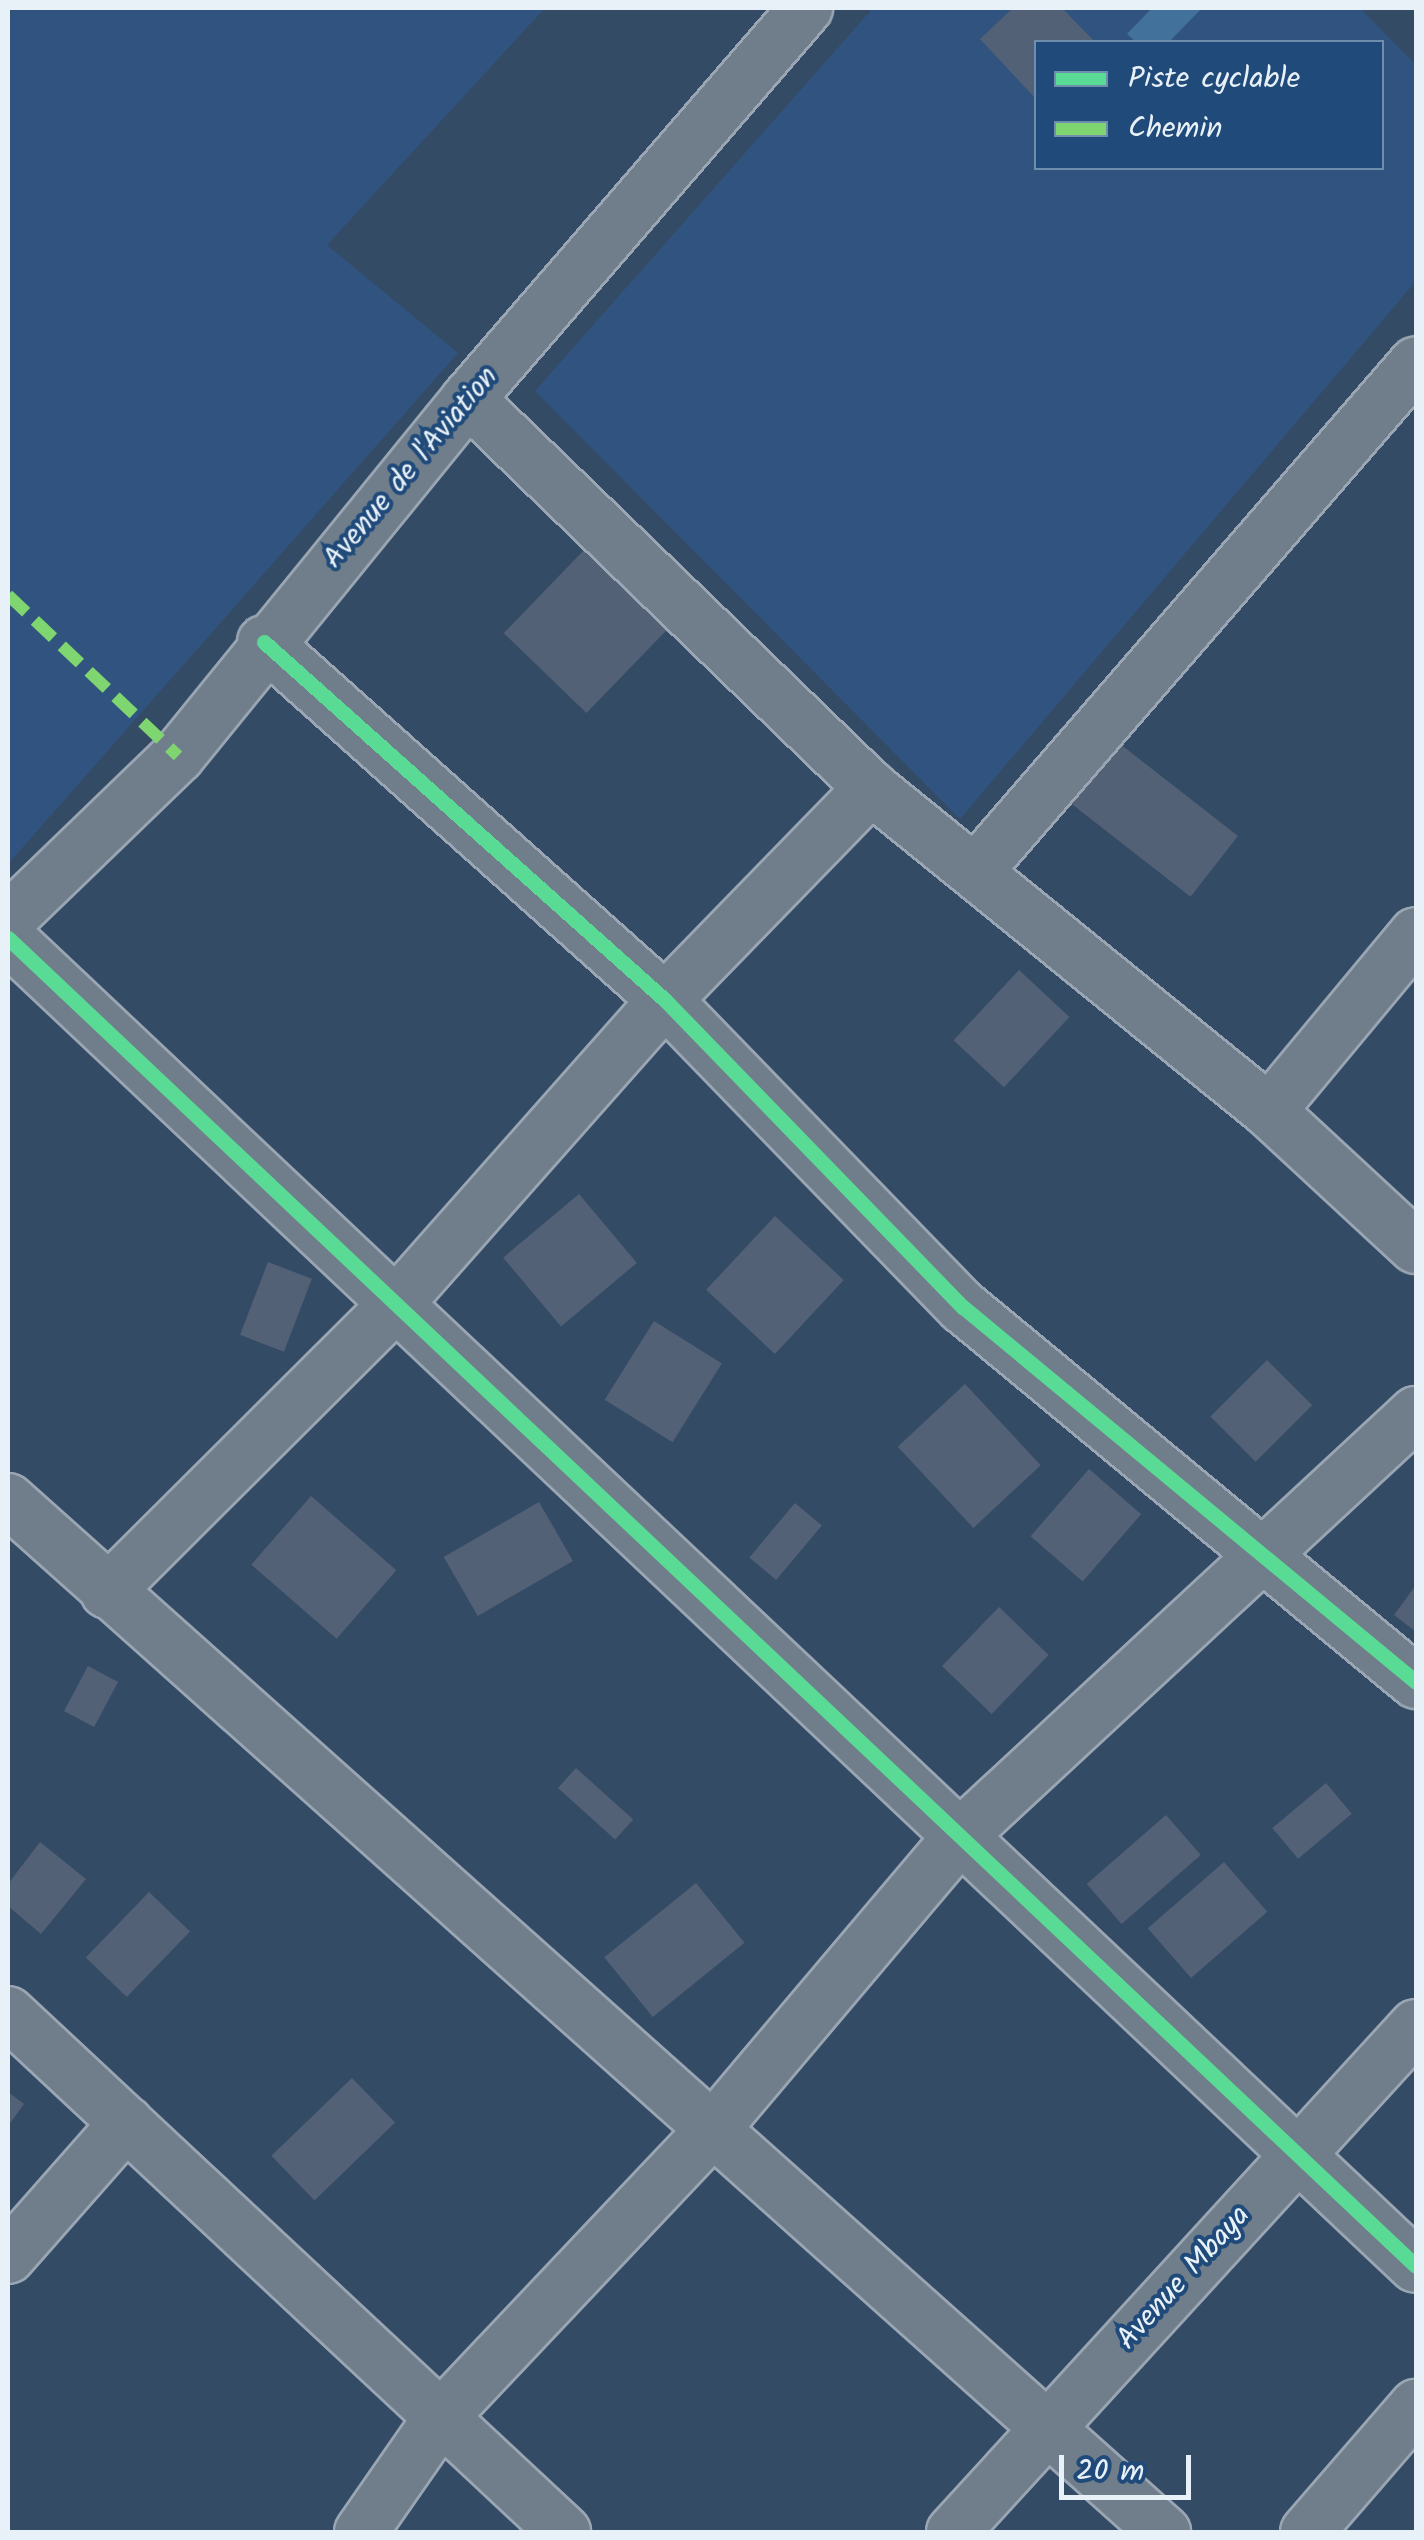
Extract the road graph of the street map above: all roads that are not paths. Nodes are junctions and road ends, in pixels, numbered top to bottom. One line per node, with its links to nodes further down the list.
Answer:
1 (806, 8): 3 (street, Avenue de l'Aviation)
2 (1416, 363): 6 (street)
3 (468, 399): 4 (street, Avenue de l'Aviation); 5 (street)
4 (264, 642): 7 (street, Avenue de l'Aviation); 10 (street)
5 (871, 788): 6 (street); 10 (street)
6 (975, 872): 11 (street)
7 (8, 920)
8 (1416, 934): 11 (street)
9 (8, 938): 13 (street)
10 (665, 1000): 13 (street); 16 (street)
11 (1269, 1111): 12 (street)
12 (1416, 1247)
13 (395, 1305): 17 (street); 19 (street)
14 (1416, 1413): 16 (street)
15 (8, 1500): 17 (street)
16 (1259, 1556): 18 (street); 19 (street)
17 (107, 1592): 23 (street)
18 (1416, 1682)
19 (961, 1835): 23 (street); 24 (street)
20 (8, 2013): 22 (street)
21 (1416, 2026): 24 (street, Avenue Mbaya)
22 (126, 2123): 25 (street); 28 (street)
23 (712, 2130): 28 (street); 29 (street)
24 (1299, 2152): 26 (street); 29 (street, Avenue Mbaya)
25 (8, 2258)
26 (1416, 2266)
27 (1416, 2406): 34 (street)
28 (441, 2417): 30 (street); 31 (street)
29 (1047, 2428): 32 (street, Avenue Mbaya); 33 (street)
30 (361, 2532)
31 (564, 2532)
32 (953, 2532)
33 (1164, 2532)
34 (1307, 2532)

